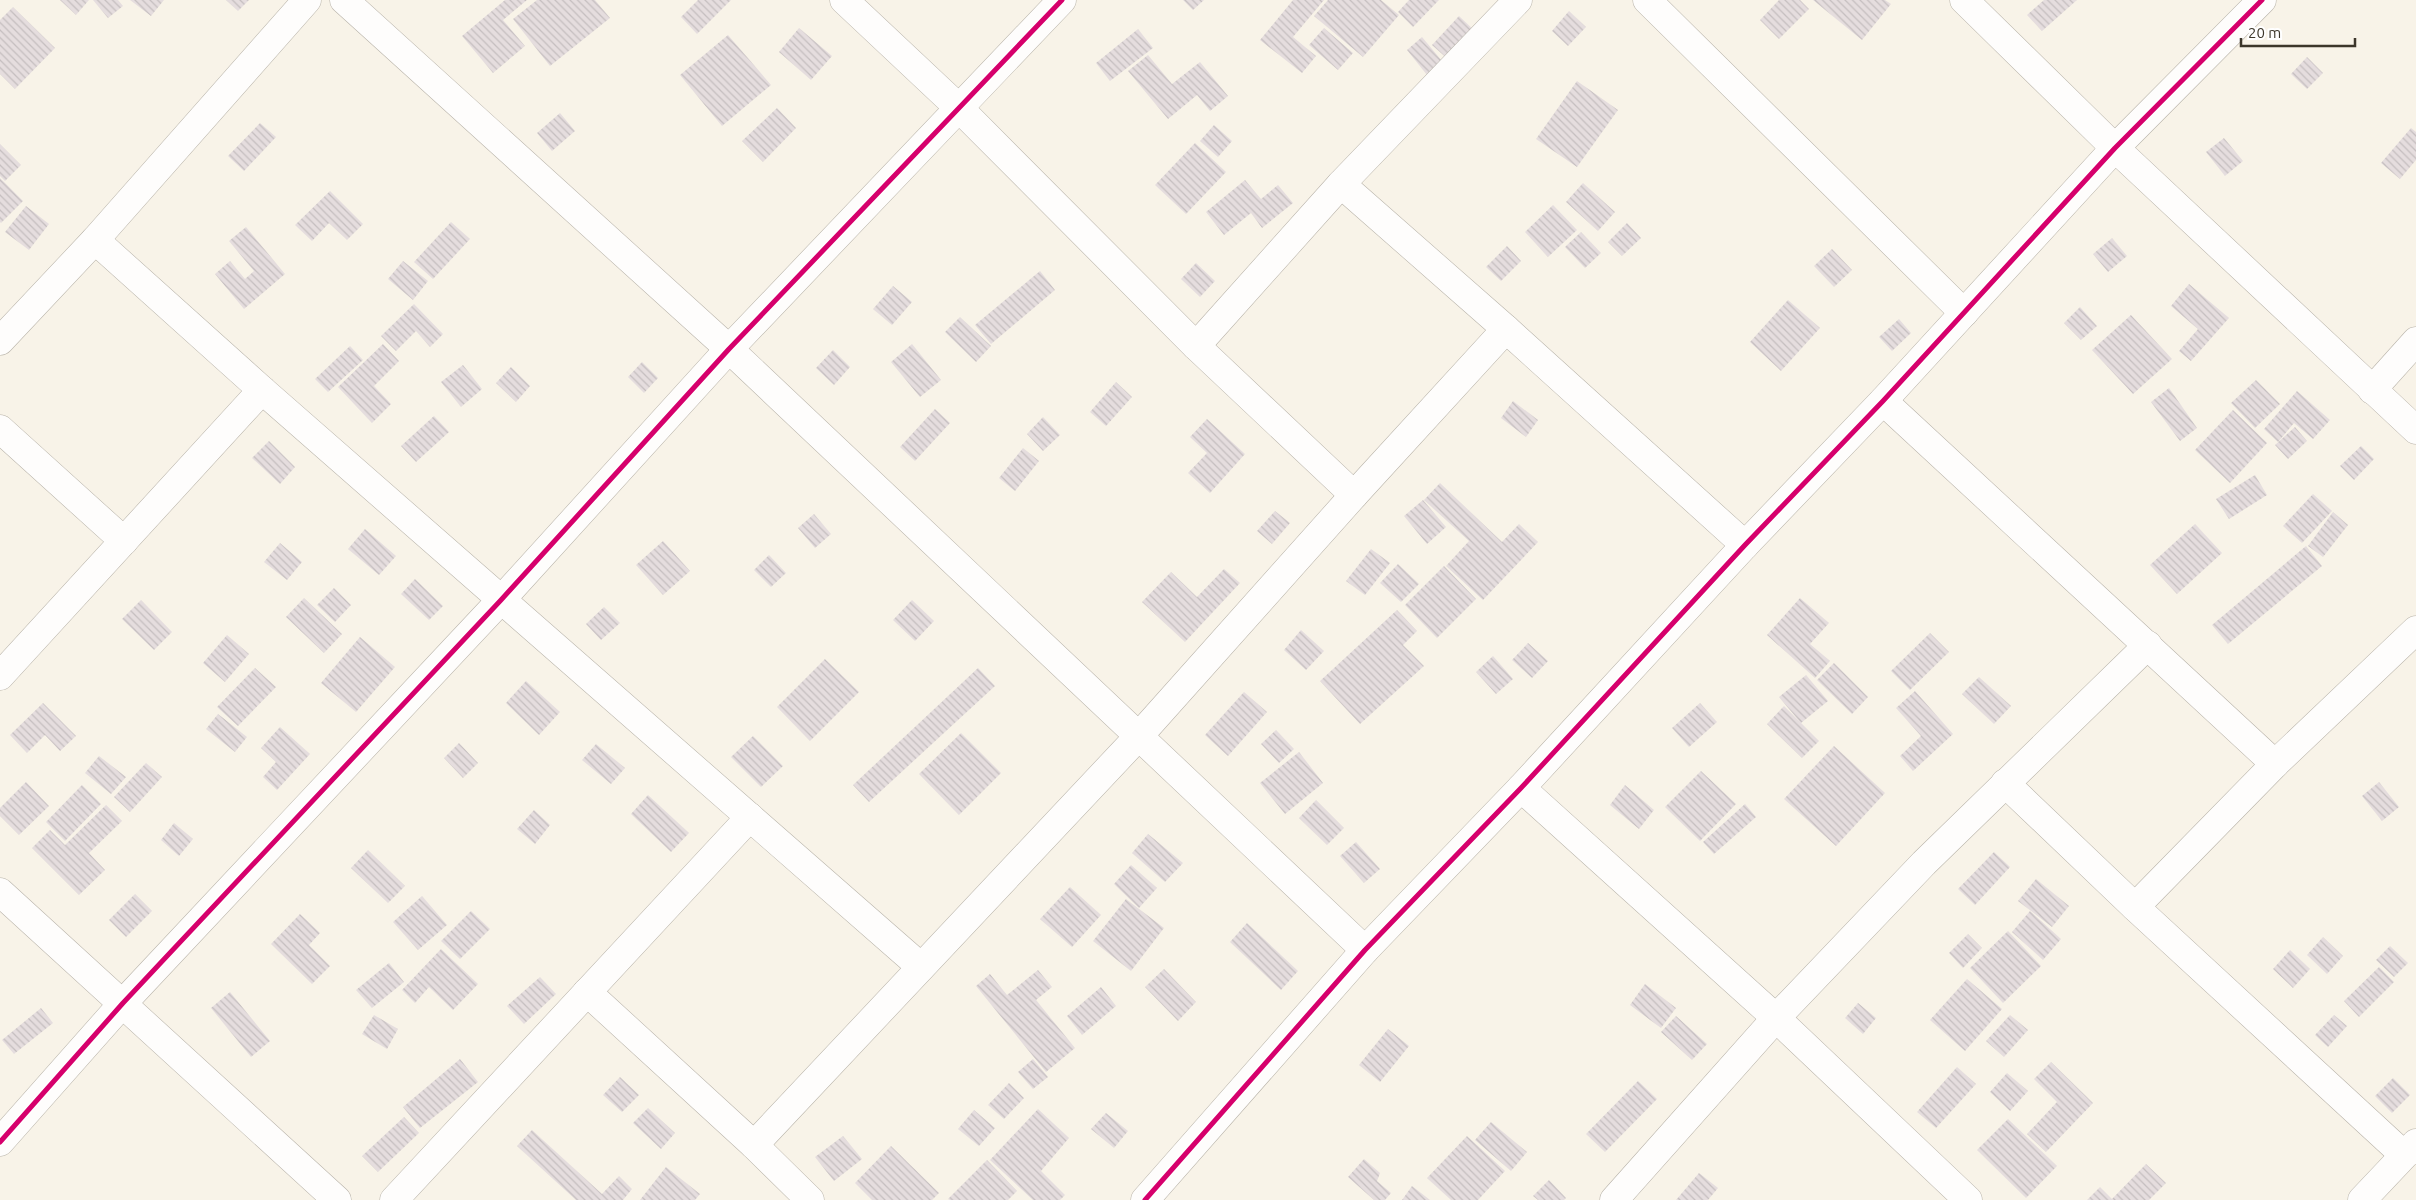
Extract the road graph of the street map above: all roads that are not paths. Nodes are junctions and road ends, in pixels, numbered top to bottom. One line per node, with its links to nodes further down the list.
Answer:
1 (307, 0): 12 (street)
2 (344, 0): 18 (street)
3 (844, 0): 9 (street)
4 (1062, 0): 9 (street)
5 (1518, 0): 11 (street)
6 (1648, 0): 13 (street)
7 (1964, 0): 10 (street)
8 (2262, 0): 10 (street)
9 (960, 109): 17 (street); 18 (street)
10 (2115, 148): 13 (street); 20 (street)
11 (1341, 184): 14 (street); 17 (street)
12 (95, 240): 15 (street); 19 (street)
13 (1964, 313): 21 (street)
14 (1506, 329): 24 (street); 26 (street)
15 (0, 341)
16 (2416, 341): 20 (street)
17 (1196, 346): 24 (street)
18 (729, 349): 27 (street); 31 (street)
19 (262, 390): 25 (street); 27 (street)
20 (2372, 390): 23 (street)
21 (1884, 401): 26 (street); 29 (street)
22 (0, 429): 25 (street)
23 (2416, 430)
24 (1354, 495): 31 (street)
25 (124, 541): 30 (street)
26 (1745, 545): 34 (street)
27 (500, 600): 35 (street); 41 (street)
28 (2416, 630): 32 (street)
29 (2148, 645): 32 (street); 33 (street)
30 (0, 676)
31 (1138, 737): 38 (street); 39 (street)
32 (2275, 764): 37 (street)
33 (2005, 783): 37 (street); 42 (street)
34 (1521, 788): 38 (street); 42 (street)
35 (750, 817): 39 (street); 40 (street)
36 (0, 892): 41 (street)
37 (2135, 907): 45 (street)
38 (1365, 950): 49 (street)
39 (921, 968): 44 (street)
40 (587, 992): 44 (street); 47 (street)
41 (123, 1003): 43 (street); 46 (street)
42 (1776, 1018): 50 (street); 51 (street)
43 (0, 1142)
44 (754, 1145): 48 (street)
45 (2410, 1149): 52 (street)
46 (338, 1200)
47 (394, 1200)
48 (810, 1200)
49 (1145, 1200)
50 (1614, 1200)
51 (1968, 1200)
52 (2362, 1200)

